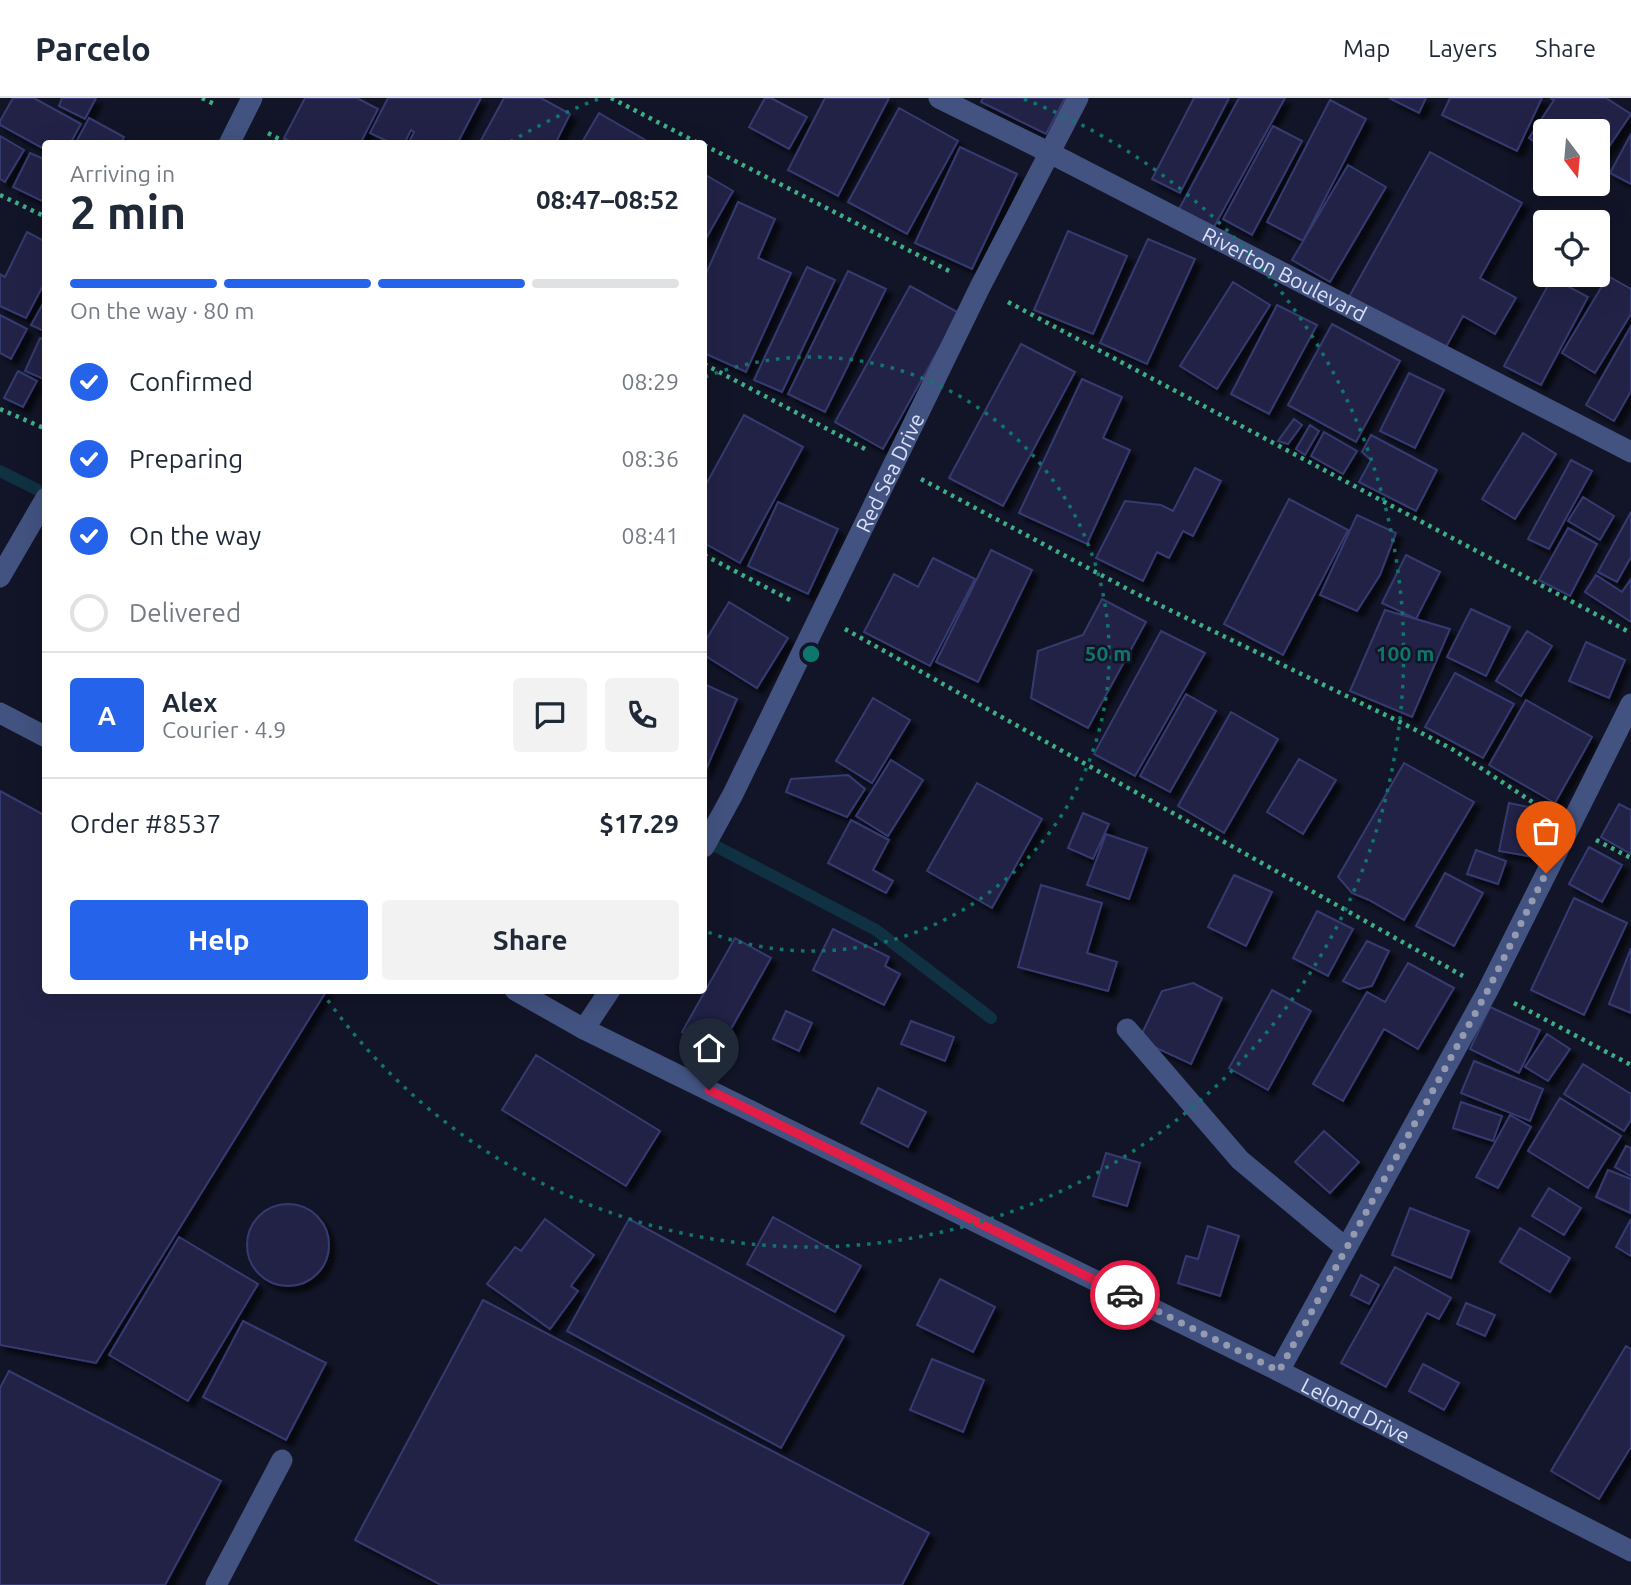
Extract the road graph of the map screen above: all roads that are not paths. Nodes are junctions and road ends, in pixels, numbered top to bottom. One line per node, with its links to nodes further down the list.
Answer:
1 (252, 98): 4 (street)
2 (939, 98): 5 (street, Riverton Boulevard)
3 (1078, 98): 5 (street, Red Sea Drive)
4 (231, 140)
5 (1050, 153): 6 (street, Riverton Boulevard); 12 (street, Red Sea Drive)
6 (1631, 452)
7 (42, 505): 8 (street)
8 (0, 577)
9 (1631, 704): 17 (street)
10 (0, 713): 11 (street)
11 (42, 735)
12 (707, 842)
13 (522, 994): 15 (street, Lelond Drive)
14 (607, 994): 15 (street)
15 (584, 1028): 18 (street, Lelond Drive)
16 (1127, 1029): 17 (street)
17 (1346, 1248): 18 (street)
18 (1279, 1371): 20 (street, Lelond Drive)
19 (282, 1460): 21 (street)
20 (1631, 1551)
21 (216, 1585)

